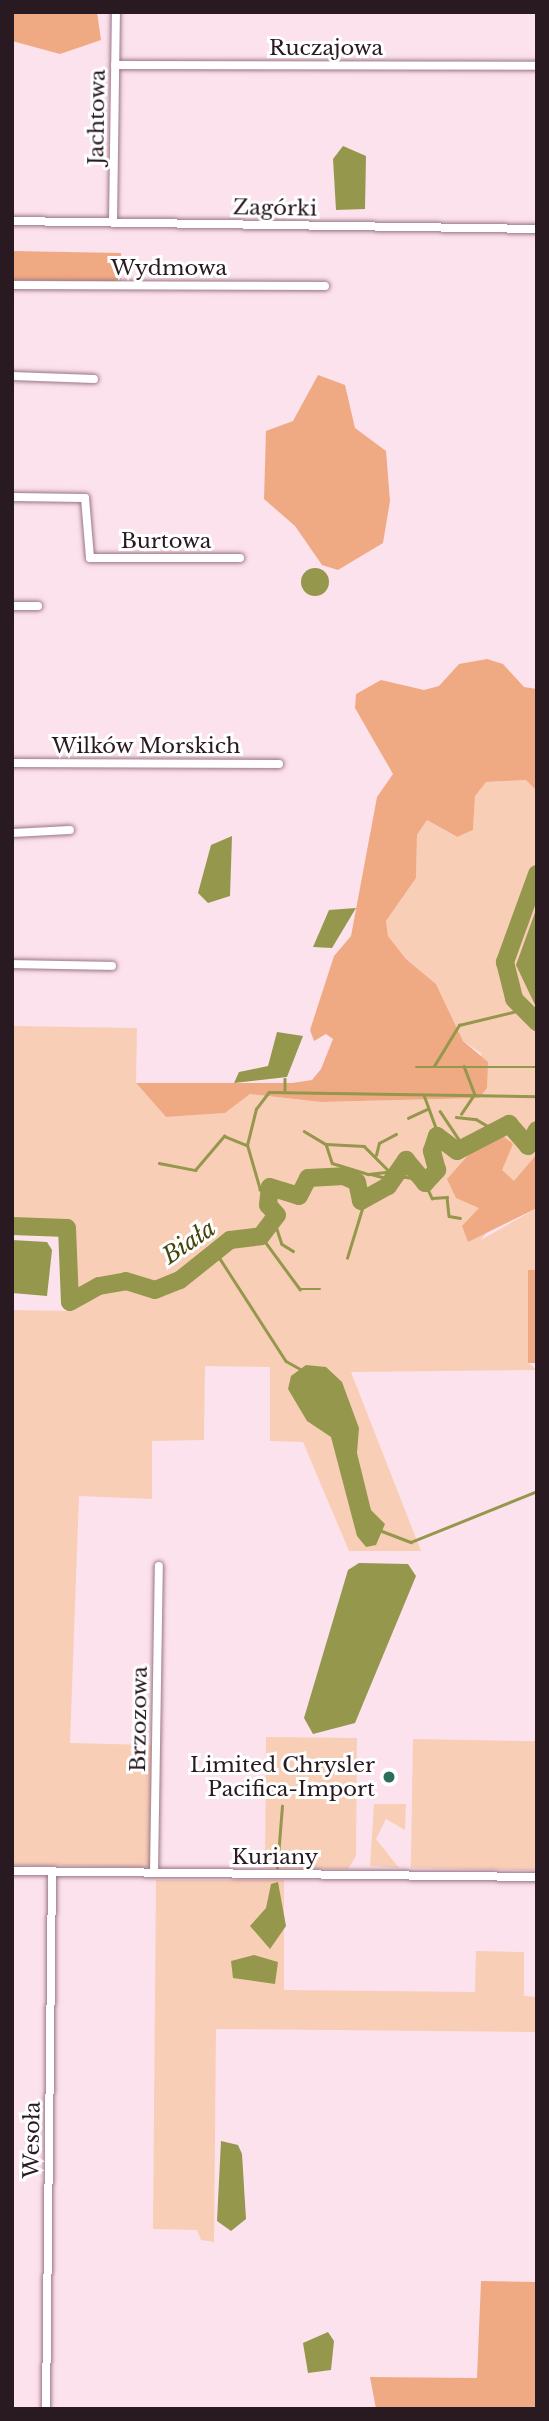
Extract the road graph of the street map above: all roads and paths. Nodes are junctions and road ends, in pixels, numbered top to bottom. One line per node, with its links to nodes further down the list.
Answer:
1 (116, 12): 2 (street, Jachtowa)
2 (115, 65): 3 (street, Ruczajowa); 5 (street, Jachtowa)
3 (537, 66)
4 (12, 221): 5 (street, Zagórki)
5 (113, 222): 6 (street, Zagórki)
6 (537, 229)
7 (12, 285): 8 (street, Wydmowa)
8 (325, 286)
9 (12, 376): 10 (street)
10 (94, 379)
11 (12, 497): 12 (street, Burtowa)
12 (240, 558)
13 (12, 606): 14 (street)
14 (38, 606)
15 (12, 763): 16 (street, Wilków Morskich)
16 (279, 764)
17 (70, 830): 18 (street)
18 (12, 833)
19 (12, 964): 20 (street)
20 (112, 966)
21 (159, 1566): 24 (street, Brzozowa)
22 (12, 1871): 23 (street, Kuriany)
23 (52, 1871): 24 (street, Kuriany); 26 (street, Wesoła)
24 (154, 1873): 25 (street, Kuriany)
25 (537, 1877)
26 (46, 2409)

